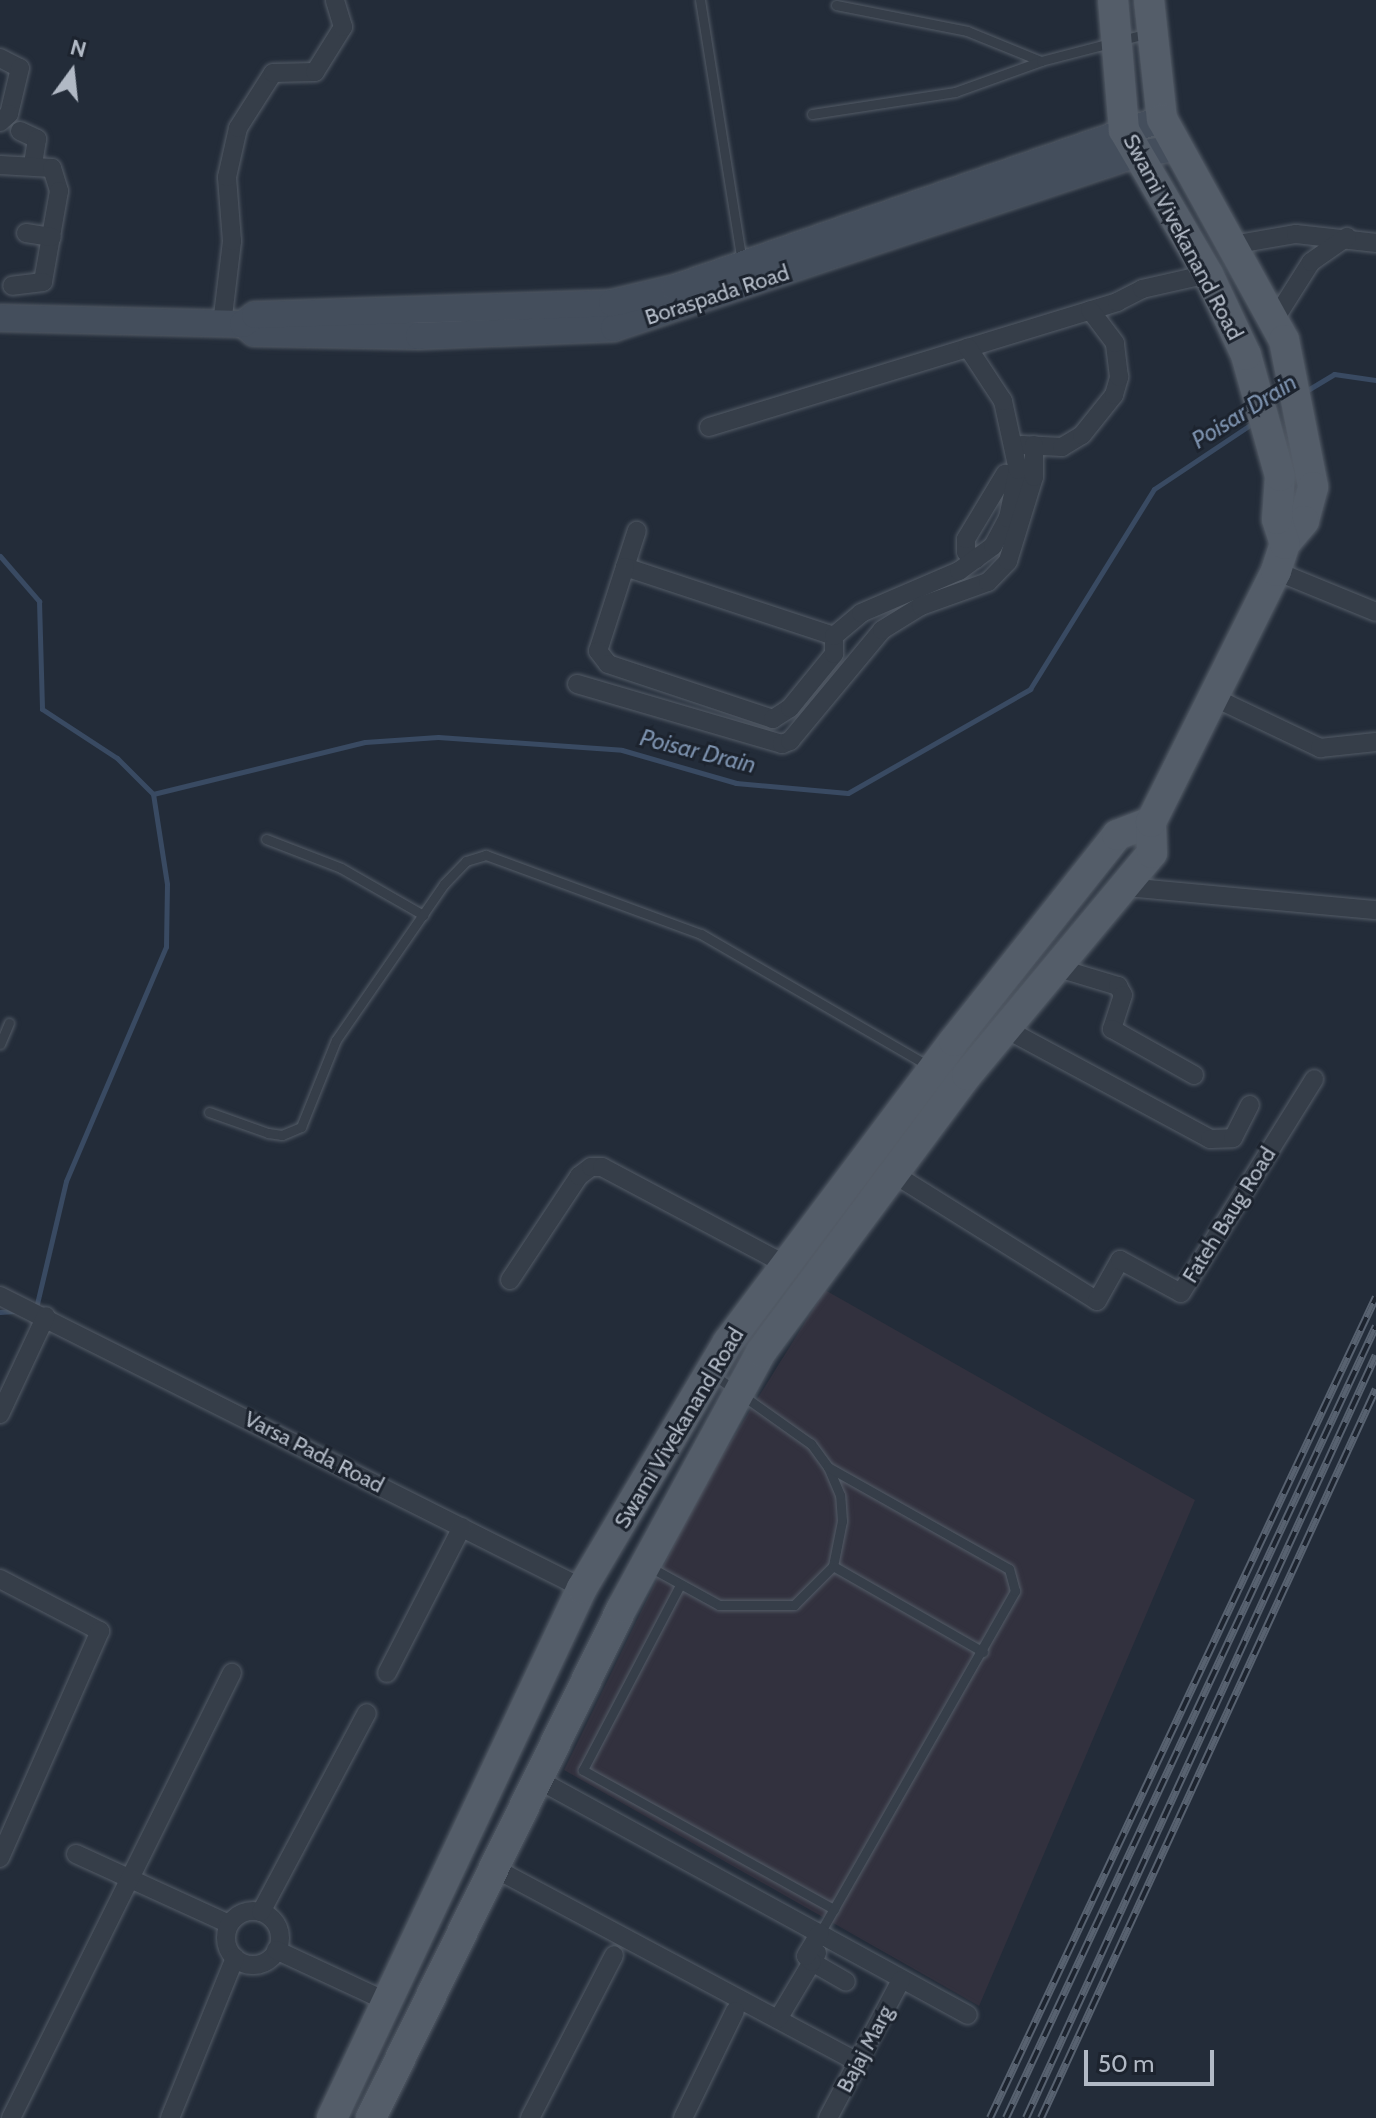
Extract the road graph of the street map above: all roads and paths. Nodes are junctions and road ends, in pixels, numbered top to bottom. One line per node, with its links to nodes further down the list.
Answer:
1 (335, 0): 28 (street)
2 (700, 0): 23 (lane)
3 (1113, 0): 7 (main road, Swami Vivekanand Road)
4 (1149, 0): 6 (main road, Swami Vivekanand Road)
5 (836, 5): 9 (lane)
6 (1151, 32): 7 (lane); 11 (main road, Swami Vivekanand Road)
7 (1114, 44): 9 (lane); 14 (main road, Swami Vivekanand Road)
8 (0, 58): 12 (street)
9 (1041, 61): 10 (lane)
10 (812, 114)
11 (1162, 119): 14 (main road, Boraspada Road); 15 (main road, Swami Vivekanand Road)
12 (0, 122)
13 (20, 131): 17 (street)
14 (1129, 143): 15 (main road, Boraspada Road); 23 (main road, Boraspada Road); 24 (main road, Swami Vivekanand Road); 28 (main road, Boraspada Road)
15 (1174, 148): 22 (main road, Swami Vivekanand Road)
16 (0, 165): 17 (street)
17 (33, 165): 19 (street)
18 (26, 233): 19 (street)
19 (52, 237): 25 (street)
20 (1347, 237): 21 (street); 22 (street); 29 (street)
21 (1376, 243)
22 (1232, 245): 29 (main road, Swami Vivekanand Road)
23 (742, 265): 28 (main road, Boraspada Road)
24 (1208, 274): 26 (street); 36 (main road, Swami Vivekanand Road)
25 (12, 286)
26 (1090, 310): 30 (street); 33 (street)
27 (0, 318): 28 (main road, Boraspada Road)
28 (232, 324)
29 (1280, 329): 36 (main road, Swami Vivekanand Road)
30 (968, 348): 31 (street); 32 (street)
31 (709, 427)
32 (1011, 444): 33 (street); 37 (street)
33 (1034, 445): 41 (street)
34 (1005, 474): 37 (street)
35 (637, 531): 38 (street)
36 (1281, 558): 39 (street); 42 (main road, Swami Vivekanand Road)
37 (976, 559): 40 (street)
38 (625, 567): 40 (street); 40 (street)
39 (1376, 612)
40 (834, 636)
41 (577, 684)
42 (1213, 697): 43 (street); 44 (main road, Swami Vivekanand Road)
43 (1376, 742)
44 (1151, 822): 46 (main road, Swami Vivekanand Road); 53 (main road, Swami Vivekanand Road)
45 (266, 839): 48 (lane)
46 (1127, 887): 47 (street); 49 (main road, Swami Vivekanand Road)
47 (1376, 910)
48 (423, 915): 53 (lane); 57 (lane)
49 (1058, 968): 51 (main road, Swami Vivekanand Road); 54 (street)
50 (9, 1023): 52 (lane)
51 (1006, 1029): 56 (street); 58 (main road, Swami Vivekanand Road)
52 (0, 1044)
53 (933, 1069): 59 (main road, Swami Vivekanand Road)
54 (1194, 1075)
55 (1314, 1079): 58 (street, Fateh Baug Road)
56 (1250, 1105)
57 (209, 1112)
58 (894, 1174): 59 (main road, Swami Vivekanand Road)
59 (800, 1273): 60 (street); 63 (main road, Swami Vivekanand Road); 64 (main road, Swami Vivekanand Road)
60 (510, 1280)
61 (3, 1296): 62 (street, Varsa Pada Road)
62 (46, 1316): 65 (street); 67 (street, Varsa Pada Road)
63 (710, 1373): 64 (lane); 72 (main road, Swami Vivekanand Road)
64 (741, 1390): 66 (lane); 68 (main road, Swami Vivekanand Road)
65 (0, 1414)
66 (828, 1467): 69 (lane); 73 (lane)
67 (462, 1527): 72 (street, Varsa Pada Road); 75 (street)
68 (645, 1564): 71 (lane); 77 (main road, Swami Vivekanand Road)
69 (833, 1566): 71 (lane); 73 (lane)
70 (0, 1579): 79 (street)
71 (680, 1585): 82 (lane)
72 (582, 1588): 92 (main road, Swami Vivekanand Road)
73 (983, 1652): 82 (lane)
74 (232, 1673): 81 (street)
75 (387, 1673)
76 (367, 1713): 83 (street)
77 (537, 1779): 80 (main road, Swami Vivekanand Road); 85 (street)
78 (76, 1854): 81 (street)
79 (0, 1858)
80 (494, 1868): 95 (street); 100 (main road, Swami Vivekanand Road)
81 (130, 1879): 84 (street); 97 (street)
82 (834, 1909): 85 (lane)
83 (261, 1912): 84 (street); 86 (street)
84 (229, 1924): 88 (street)
85 (824, 1935): 89 (street); 90 (street)
86 (276, 1950): 88 (street); 92 (street)
87 (614, 1955): 101 (street)
88 (235, 1958): 98 (street)
89 (812, 1962): 91 (street); 95 (street)
90 (901, 1980): 94 (street); 96 (street, Bajaj Marg)
91 (846, 1982)
92 (390, 2003): 99 (main road, Swami Vivekanand Road)
93 (735, 2011): 102 (street)
94 (968, 2015)
95 (778, 2019): 96 (street)
96 (858, 2062): 103 (street, Bajaj Marg)
97 (11, 2118)
98 (170, 2118)
99 (332, 2118)
100 (371, 2118)
101 (530, 2118)
102 (683, 2118)
103 (828, 2118)

